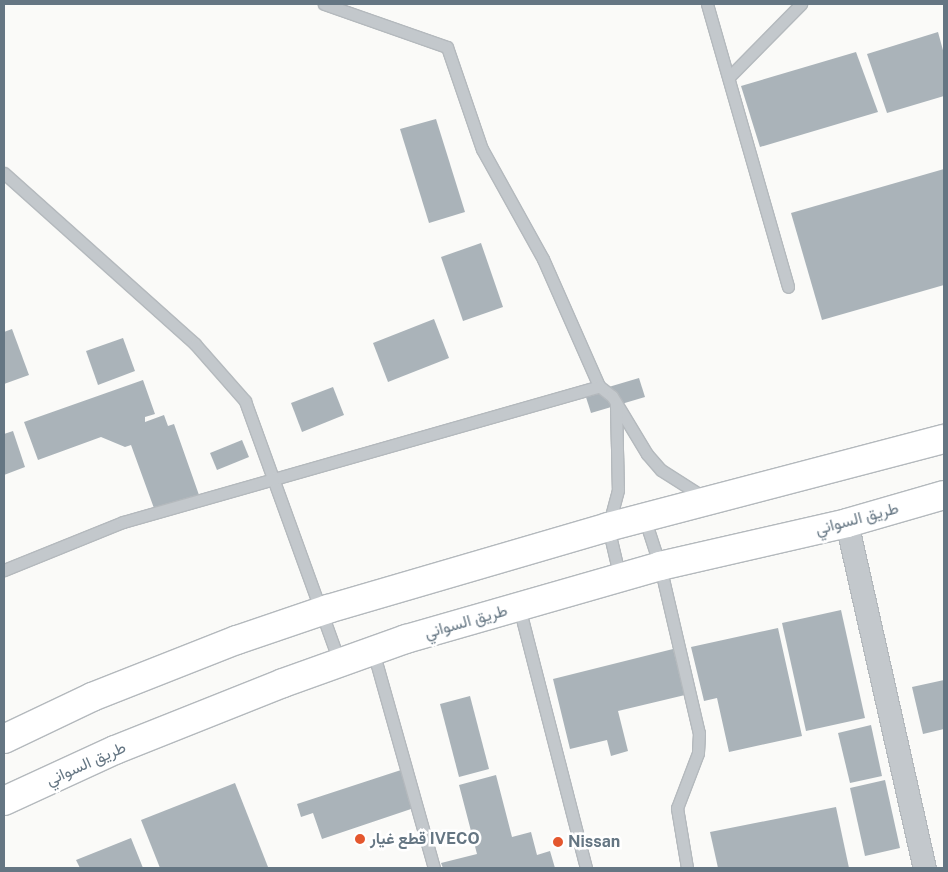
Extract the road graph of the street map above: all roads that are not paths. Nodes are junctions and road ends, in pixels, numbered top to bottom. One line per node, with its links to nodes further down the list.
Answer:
1 (324, 4): 7 (lane)
2 (707, 4): 4 (lane)
3 (802, 4): 4 (lane)
4 (729, 77): 6 (lane)
5 (4, 173): 10 (lane)
6 (788, 287)
7 (599, 386): 8 (lane); 10 (lane)
8 (616, 405): 12 (lane); 15 (lane)
9 (944, 439): 12 (highway)
10 (273, 479): 17 (lane); 20 (lane)
11 (944, 494): 14 (highway, طريق السواني)
12 (709, 501): 13 (highway)
13 (644, 517): 15 (highway); 16 (lane)
14 (848, 523): 16 (highway, طريق السواني); 28 (street)
15 (608, 527): 18 (lane); 20 (highway)
16 (660, 566): 18 (highway, طريق السواني); 27 (lane)
17 (4, 570)
18 (620, 578): 19 (highway, طريق السواني)
19 (519, 607): 21 (highway, طريق السواني); 26 (lane)
20 (321, 611): 22 (lane); 23 (highway)
21 (373, 651): 22 (highway, طريق السواني); 25 (lane)
22 (340, 663): 24 (highway, طريق السواني)
23 (4, 739)
24 (4, 801)
25 (434, 868)
26 (586, 868)
27 (686, 868)
28 (925, 868)

